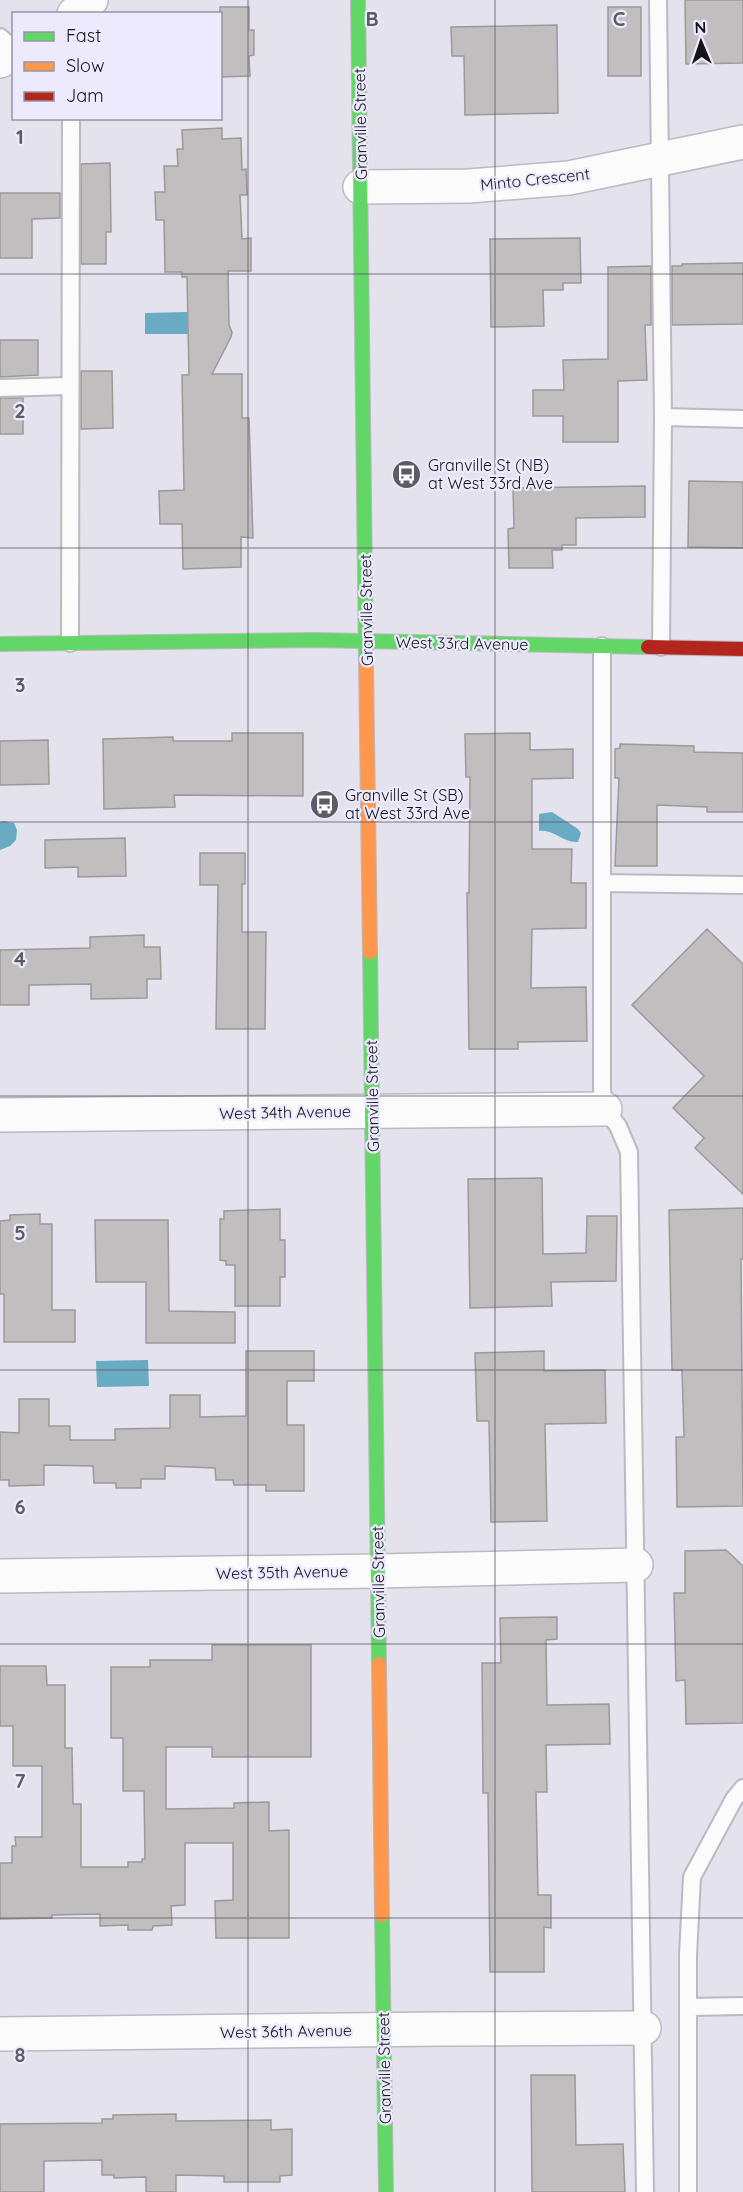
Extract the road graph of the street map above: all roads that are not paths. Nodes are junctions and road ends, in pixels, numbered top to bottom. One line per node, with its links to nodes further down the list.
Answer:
1 (91, 0): 4 (street)
2 (358, 0): 10 (main road, Granville Street)
3 (658, 0): 9 (lane)
4 (76, 12)
5 (0, 37): 6 (lane)
6 (12, 50)
7 (71, 120): 11 (lane)
8 (743, 142): 9 (street, Minto Crescent)
9 (661, 159): 10 (street, Minto Crescent); 13 (lane)
10 (360, 187): 15 (main road, Granville Street)
11 (69, 386): 12 (lane); 16 (lane)
12 (0, 388)
13 (663, 417): 14 (lane); 19 (lane)
14 (743, 419)
15 (366, 642): 16 (main road, West 33rd Avenue); 18 (main road, West 33rd Avenue); 24 (main road, Granville Street)
16 (70, 643): 17 (main road, West 33rd Avenue)
17 (0, 644)
18 (602, 646): 19 (main road, West 33rd Avenue); 21 (lane)
19 (661, 647): 20 (main road, West 33rd Avenue)
20 (743, 649)
21 (602, 883): 22 (lane); 23 (lane)
22 (743, 885)
23 (605, 1108): 24 (street, West 34th Avenue); 26 (lane)
24 (372, 1111): 25 (street, West 34th Avenue); 27 (main road, Granville Street)
25 (0, 1115)
26 (636, 1565): 27 (street, West 35th Avenue); 32 (lane)
27 (378, 1571): 28 (street, West 35th Avenue); 33 (main road, Granville Street)
28 (0, 1576)
29 (743, 1788): 31 (lane)
30 (743, 2006): 31 (lane)
31 (688, 2007): 37 (lane)
32 (644, 2028): 33 (street, West 36th Avenue); 36 (lane)
33 (383, 2030): 34 (street, West 36th Avenue); 35 (main road, Granville Street)
34 (0, 2034)
35 (386, 2192)
36 (645, 2192)
37 (688, 2192)

